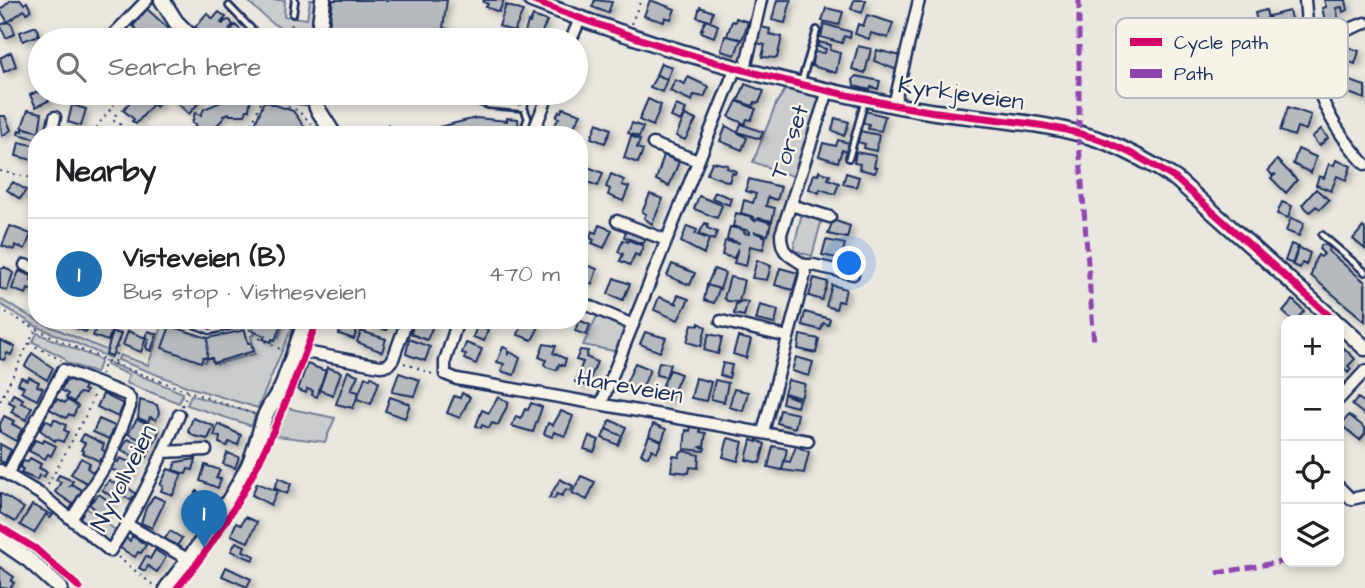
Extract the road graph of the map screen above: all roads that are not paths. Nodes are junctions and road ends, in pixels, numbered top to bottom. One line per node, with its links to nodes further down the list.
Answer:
1 (147, 0): 14 (street)
2 (162, 0): 15 (street)
3 (295, 0): 10 (lane)
4 (324, 0): 17 (street)
5 (531, 0): 12 (street, Kyrkjeveien)
6 (761, 0): 21 (street)
7 (919, 0): 30 (street)
8 (1306, 0): 11 (street)
9 (229, 6): 16 (lane)
10 (293, 14)
11 (1307, 18)
12 (580, 19): 18 (street); 21 (street, Kyrkjeveien)
13 (1365, 23): 20 (street)
14 (120, 28)
15 (179, 28)
16 (250, 28)
17 (320, 28)
18 (576, 28)
19 (817, 30): 22 (lane)
20 (1348, 30)
21 (741, 68): 22 (street, Kyrkjeveien); 39 (street)
22 (800, 84): 23 (street, Kyrkjeveien)
23 (828, 91): 25 (street, Kyrkjeveien); 41 (street, Torset)
24 (1320, 98): 40 (street)
25 (866, 99): 30 (street, Kyrkjeveien); 38 (lane)
26 (316, 105): 34 (street)
27 (488, 105): 31 (lane)
28 (524, 105): 31 (lane)
29 (544, 105): 36 (street)
30 (894, 105): 52 (street, Kyrkjeveien)
31 (524, 108): 35 (lane)
32 (55, 117): 33 (street)
33 (53, 126)
34 (332, 126)
35 (525, 126)
36 (536, 126)
37 (653, 144): 39 (street)
38 (849, 158)
39 (698, 161): 45 (street)
40 (1365, 163)
41 (791, 205): 42 (street, Torset); 47 (street, Torset)
42 (830, 217)
43 (617, 221): 45 (street)
44 (1322, 235): 49 (lane)
45 (666, 240): 54 (street)
46 (25, 265): 48 (street)
47 (804, 265): 50 (street); 59 (street)
48 (28, 266)
49 (1365, 272)
50 (853, 274)
51 (588, 306): 54 (street)
52 (1328, 315)
53 (721, 321): 59 (street)
54 (633, 325): 64 (street)
55 (301, 329): 61 (street)
56 (404, 329): 61 (street)
57 (455, 329): 64 (street, Hareveien)
58 (1344, 329): 60 (street)
59 (788, 337): 66 (street)
60 (1365, 348)
61 (290, 351): 77 (street)
62 (1365, 371): 63 (street)
63 (1344, 390)
64 (601, 404): 66 (street, Hareveien)
65 (179, 415): 69 (street, Nyvollveien)
66 (763, 432): 67 (street, Hareveien)
67 (808, 441)
68 (206, 450): 69 (street)
69 (163, 452): 74 (street, Nyvollveien)
70 (4, 471): 73 (street, Nyvollveien); 73 (street)
71 (1344, 492): 72 (street)
72 (1365, 496)
73 (72, 518): 74 (street, Nyvollveien)
74 (128, 524): 76 (street)
75 (0, 540): 78 (street)
76 (184, 556)
77 (161, 583)
78 (60, 588)

